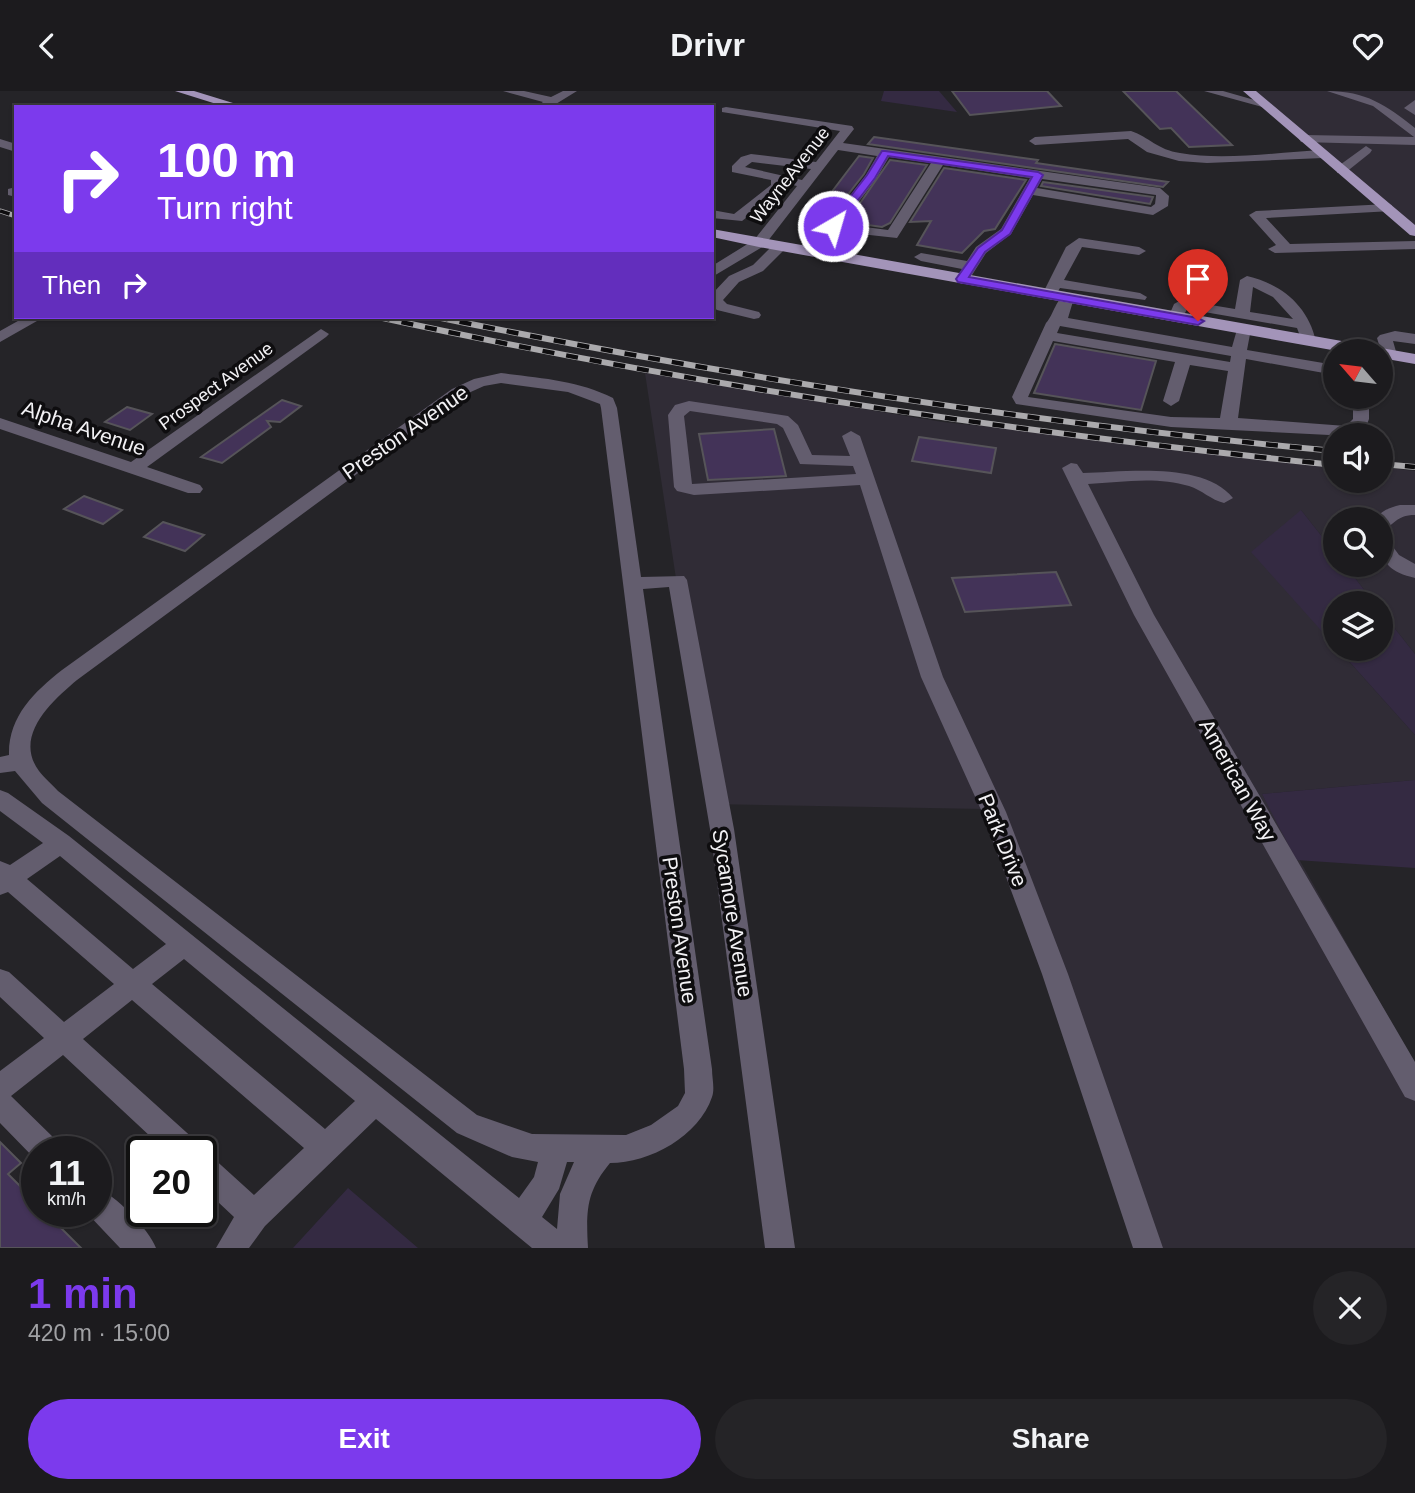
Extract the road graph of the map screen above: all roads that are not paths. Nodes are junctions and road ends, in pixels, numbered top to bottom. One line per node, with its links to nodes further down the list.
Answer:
1 (181, 91): 9 (main road)
2 (509, 91): 8 (street)
3 (571, 91): 8 (street)
4 (1210, 91): 10 (street)
5 (1249, 91): 10 (main road)
6 (1333, 91): 13 (street)
7 (1415, 103): 12 (street)
8 (548, 104)
9 (233, 105)
10 (1266, 105): 15 (main road)
11 (726, 110): 18 (street, WayneAvenue)
12 (1415, 112)
13 (1402, 123): 14 (street); 16 (street)
14 (1415, 134)
15 (1305, 139): 16 (street); 21 (main road)
16 (1379, 140): 19 (street)
17 (1035, 141): 21 (street)
18 (835, 146): 22 (street); 24 (street, WayneAvenue)
19 (1412, 147): 20 (street)
20 (1366, 150): 21 (street); 25 (street)
21 (1320, 152): 25 (main road)
22 (885, 153): 23 (street); 23 (street)
23 (939, 161): 26 (street)
24 (820, 166): 27 (street); 28 (street, WayneAvenue)
25 (1341, 170): 30 (main road)
26 (1038, 175): 29 (street); 29 (street)
27 (777, 179): 28 (street); 31 (street)
28 (805, 184): 34 (street, WayneAvenue)
29 (1030, 191): 39 (street)
30 (1387, 208): 32 (main road); 35 (street)
31 (714, 214)
32 (1415, 232)
33 (714, 233): 34 (main road)
34 (759, 243): 36 (main road); 40 (street)
35 (1415, 245)
36 (779, 247): 41 (main road); 45 (street)
37 (1139, 251): 42 (street)
38 (921, 257): 39 (street)
39 (971, 265): 41 (street)
40 (715, 267)
41 (962, 279): 42 (main road)
42 (1053, 289): 43 (street); 44 (main road)
43 (1140, 297)
44 (1067, 298): 46 (main road); 48 (street)
45 (754, 315)
46 (1176, 318): 49 (street)
47 (32, 319): 53 (street)
48 (1059, 321): 52 (street); 60 (street)
49 (1243, 322): 50 (street); 50 (street); 60 (street)
50 (1306, 333): 54 (main road)
51 (321, 334): 67 (street, Prospect Avenue)
52 (1048, 336): 58 (street); 64 (street)
53 (0, 337)
54 (1327, 339)
55 (1385, 339): 56 (street)
56 (1415, 339)
57 (1393, 355): 59 (main road)
58 (1184, 359): 60 (street); 62 (street)
59 (1415, 359)
60 (1237, 360): 61 (street); 64 (street)
61 (1323, 369)
62 (1171, 401)
63 (1361, 409): 64 (street)
64 (1233, 422)
65 (0, 423): 67 (street, Alpha Avenue)
66 (851, 436): 68 (street, Park Drive)
67 (132, 469): 69 (street, Alpha Avenue)
68 (864, 470): 68 (street); 105 (street, Park Drive)
69 (194, 489)
70 (1224, 498): 87 (street, American Way)
71 (1415, 510): 72 (street)
72 (1393, 512)
73 (1393, 560): 74 (street)
74 (1415, 572)
75 (633, 584): 76 (street, Preston Avenue); 95 (street, Preston Avenue); 104 (street, Sycamore Avenue)
76 (21, 729): 77 (street); 78 (street)
77 (0, 740)
78 (23, 761): 79 (street); 94 (street, Preston Avenue)
79 (0, 765)
80 (0, 799): 81 (street)
81 (61, 843): 82 (street); 83 (street)
82 (3, 879): 85 (street)
83 (184, 944): 85 (street); 89 (street)
84 (0, 980): 86 (street)
85 (134, 983): 86 (street); 93 (street)
86 (63, 1039): 88 (street); 92 (street)
87 (1415, 1088)
88 (0, 1089)
89 (375, 1101): 93 (street); 99 (street)
90 (0, 1104): 91 (street)
91 (32, 1136)
92 (170, 1136)
93 (325, 1148): 97 (street)
94 (553, 1149): 95 (street, Preston Avenue); 99 (street)
95 (603, 1149): 103 (street)
96 (217, 1181): 97 (street)
97 (254, 1215): 101 (street)
98 (112, 1218): 100 (street)
99 (521, 1220): 102 (street)
100 (141, 1248)
101 (231, 1248)
102 (556, 1248)
103 (573, 1248)
104 (780, 1248)
105 (1148, 1248)

